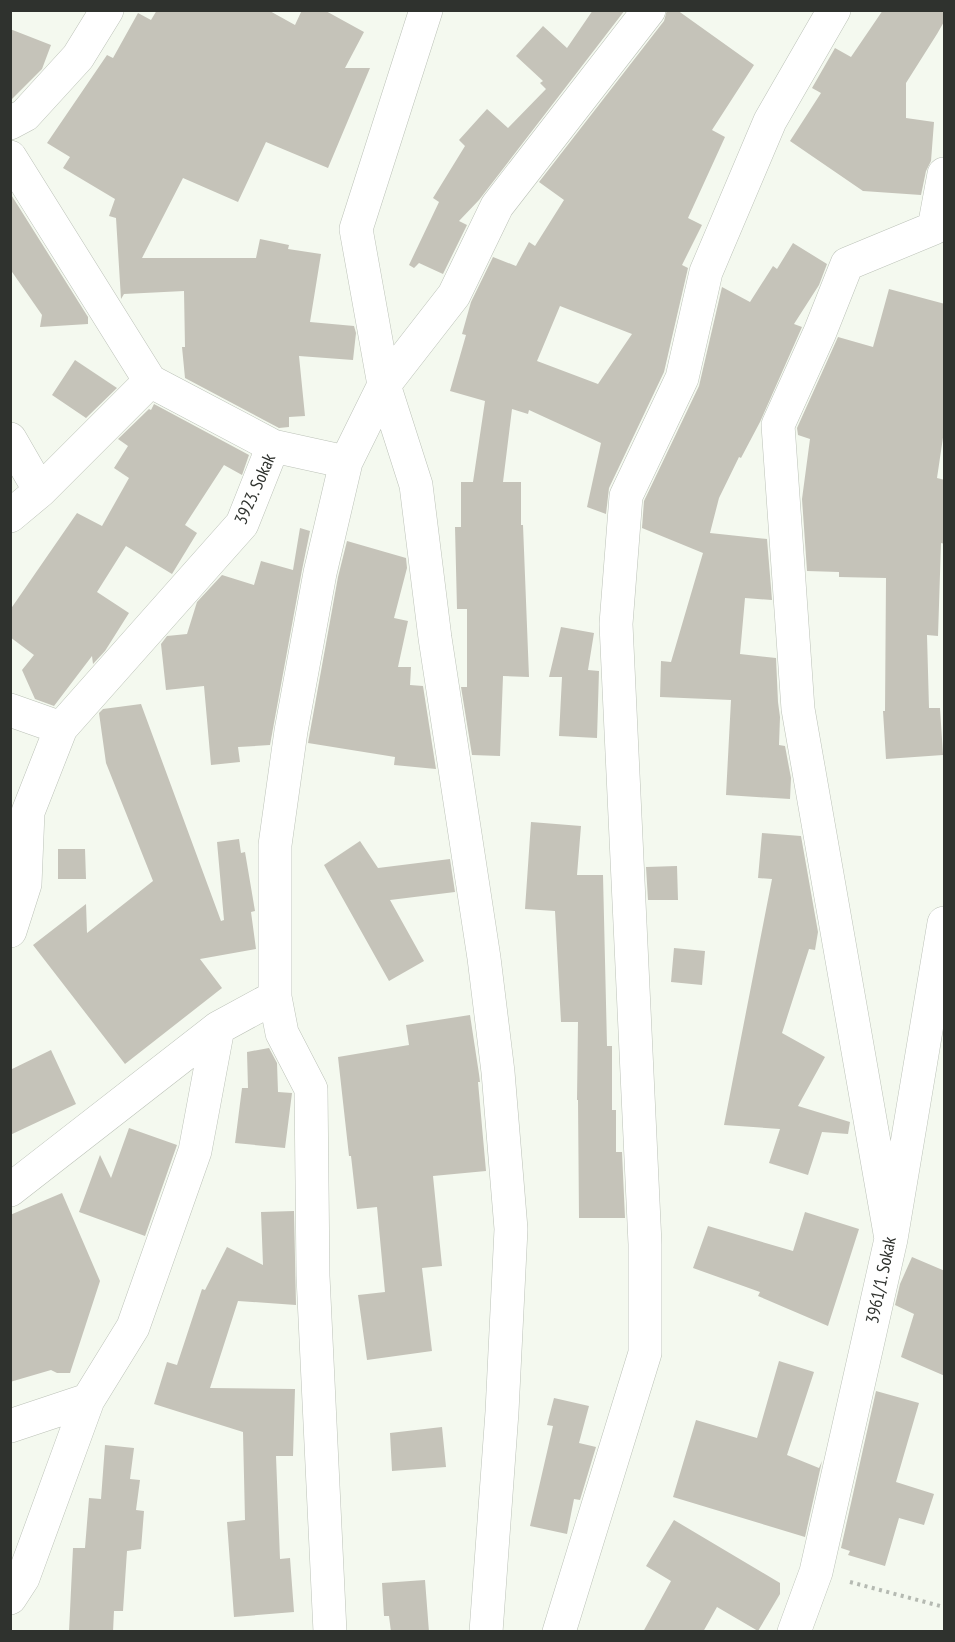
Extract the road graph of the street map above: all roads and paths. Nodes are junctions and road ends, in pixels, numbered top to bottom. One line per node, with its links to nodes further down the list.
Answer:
1 (426, 10): 9 (street)
2 (650, 10): 9 (street)
3 (834, 10): 31 (street)
4 (102, 12): 5 (street)
5 (10, 123)
6 (10, 157): 8 (street)
7 (945, 174): 23 (street)
8 (150, 381): 11 (street); 13 (street)
9 (384, 386): 12 (street); 30 (street)
10 (10, 439): 13 (street)
11 (273, 446): 12 (street, 3923. Sokak); 16 (street, 3923. Sokak)
12 (346, 462): 20 (street)
13 (40, 491): 14 (street)
14 (10, 516)
15 (10, 710): 16 (street)
16 (61, 728): 18 (street, 3923. Sokak)
17 (945, 923): 19 (street, 3961/1. Sokak)
18 (10, 931)
19 (942, 978): 23 (street, 3961/1. Sokak)
20 (275, 997): 21 (street); 29 (street)
21 (218, 1028): 22 (street); 24 (street)
22 (10, 1190)
23 (891, 1239): 26 (street, 3961/1. Sokak)
24 (88, 1401): 25 (street); 27 (street)
25 (10, 1426)
26 (816, 1572): 28 (path); 32 (street, 3961/1. Sokak)
27 (10, 1598)
28 (945, 1608)
29 (330, 1632)
30 (486, 1632)
31 (559, 1632)
32 (794, 1632)

